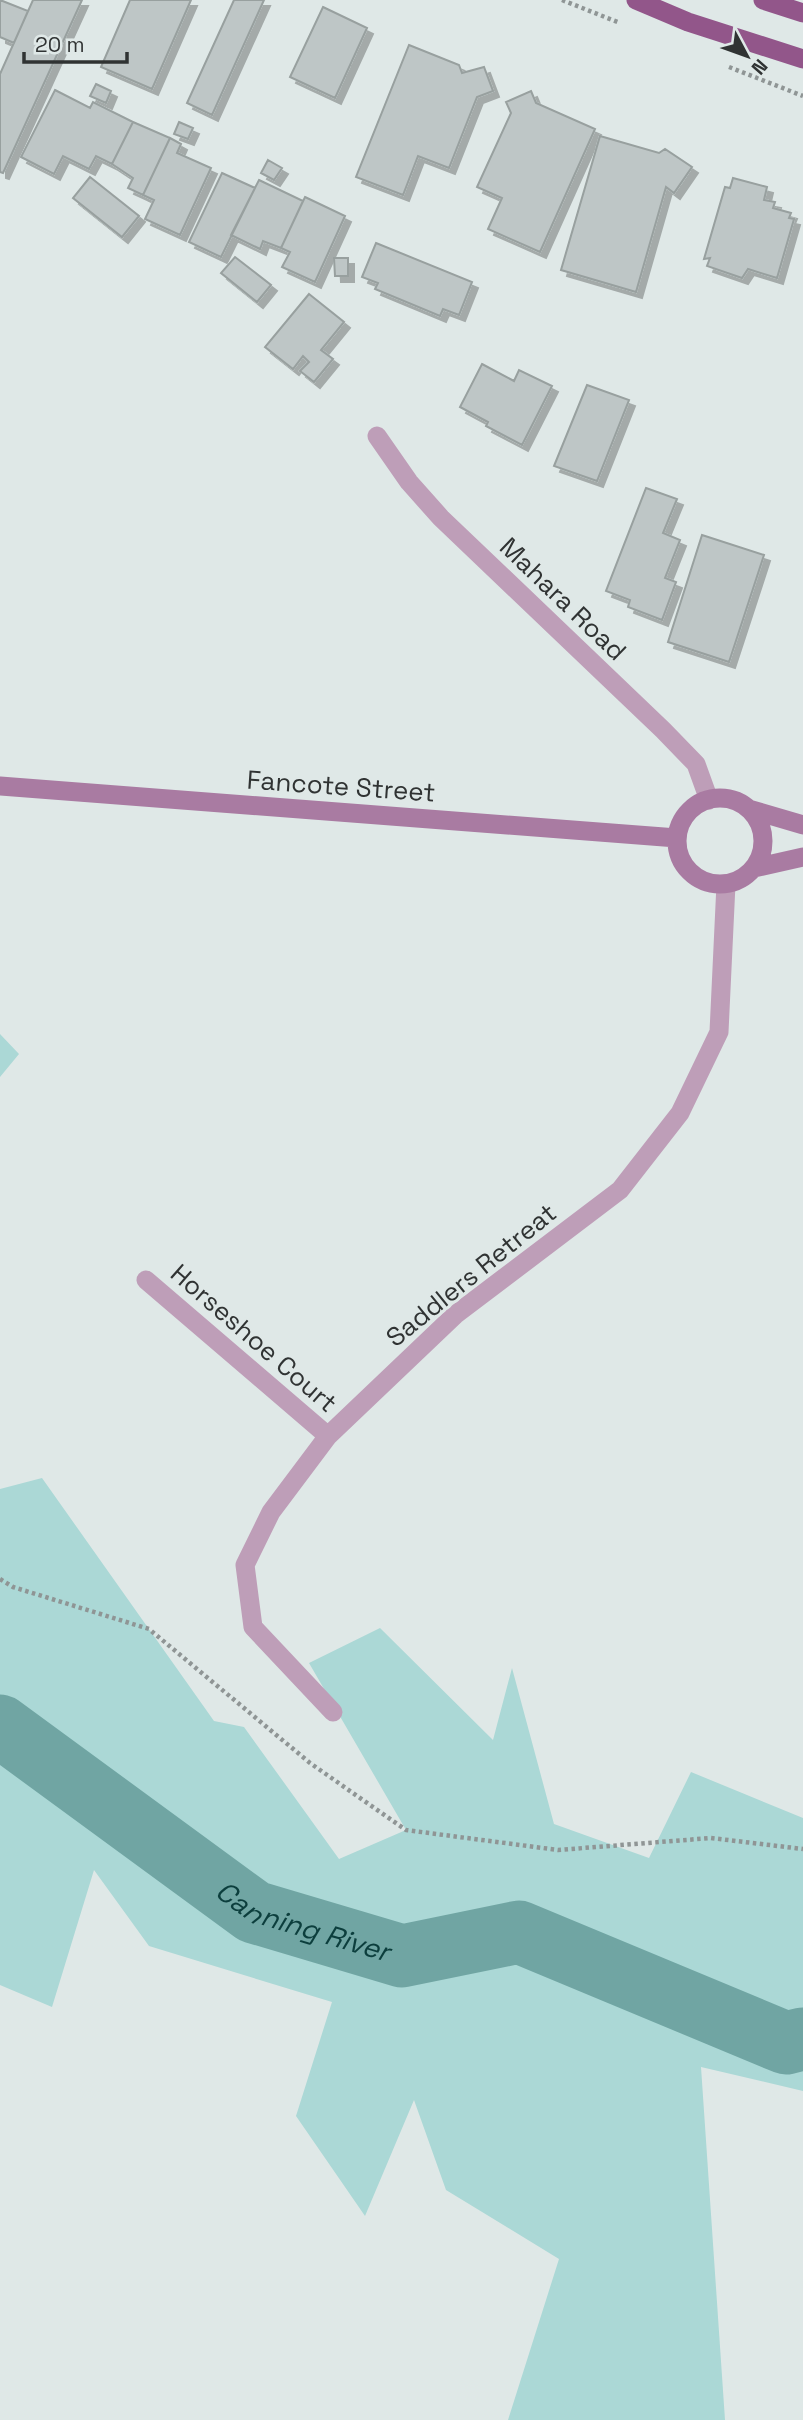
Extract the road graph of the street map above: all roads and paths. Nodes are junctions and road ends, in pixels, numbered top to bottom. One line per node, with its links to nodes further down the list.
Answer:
1 (636, 0): 4 (highway)
2 (763, 0): 3 (highway)
3 (803, 13)
4 (803, 59)
5 (377, 436): 7 (street, Mahara Road)
6 (0, 786): 10 (main road, Fancote Street)
7 (709, 800): 8 (main road); 10 (main road)
8 (749, 809): 9 (main road); 12 (main road)
9 (803, 825)
10 (677, 838): 13 (main road)
11 (803, 857): 12 (main road)
12 (754, 867): 13 (main road)
13 (726, 884): 15 (street, Saddlers Retreat)
14 (146, 1280): 15 (street, Horseshoe Court)
15 (328, 1436): 17 (street, Saddlers Retreat)
16 (0, 1579): 18 (path)
17 (333, 1713)
18 (803, 1849)

